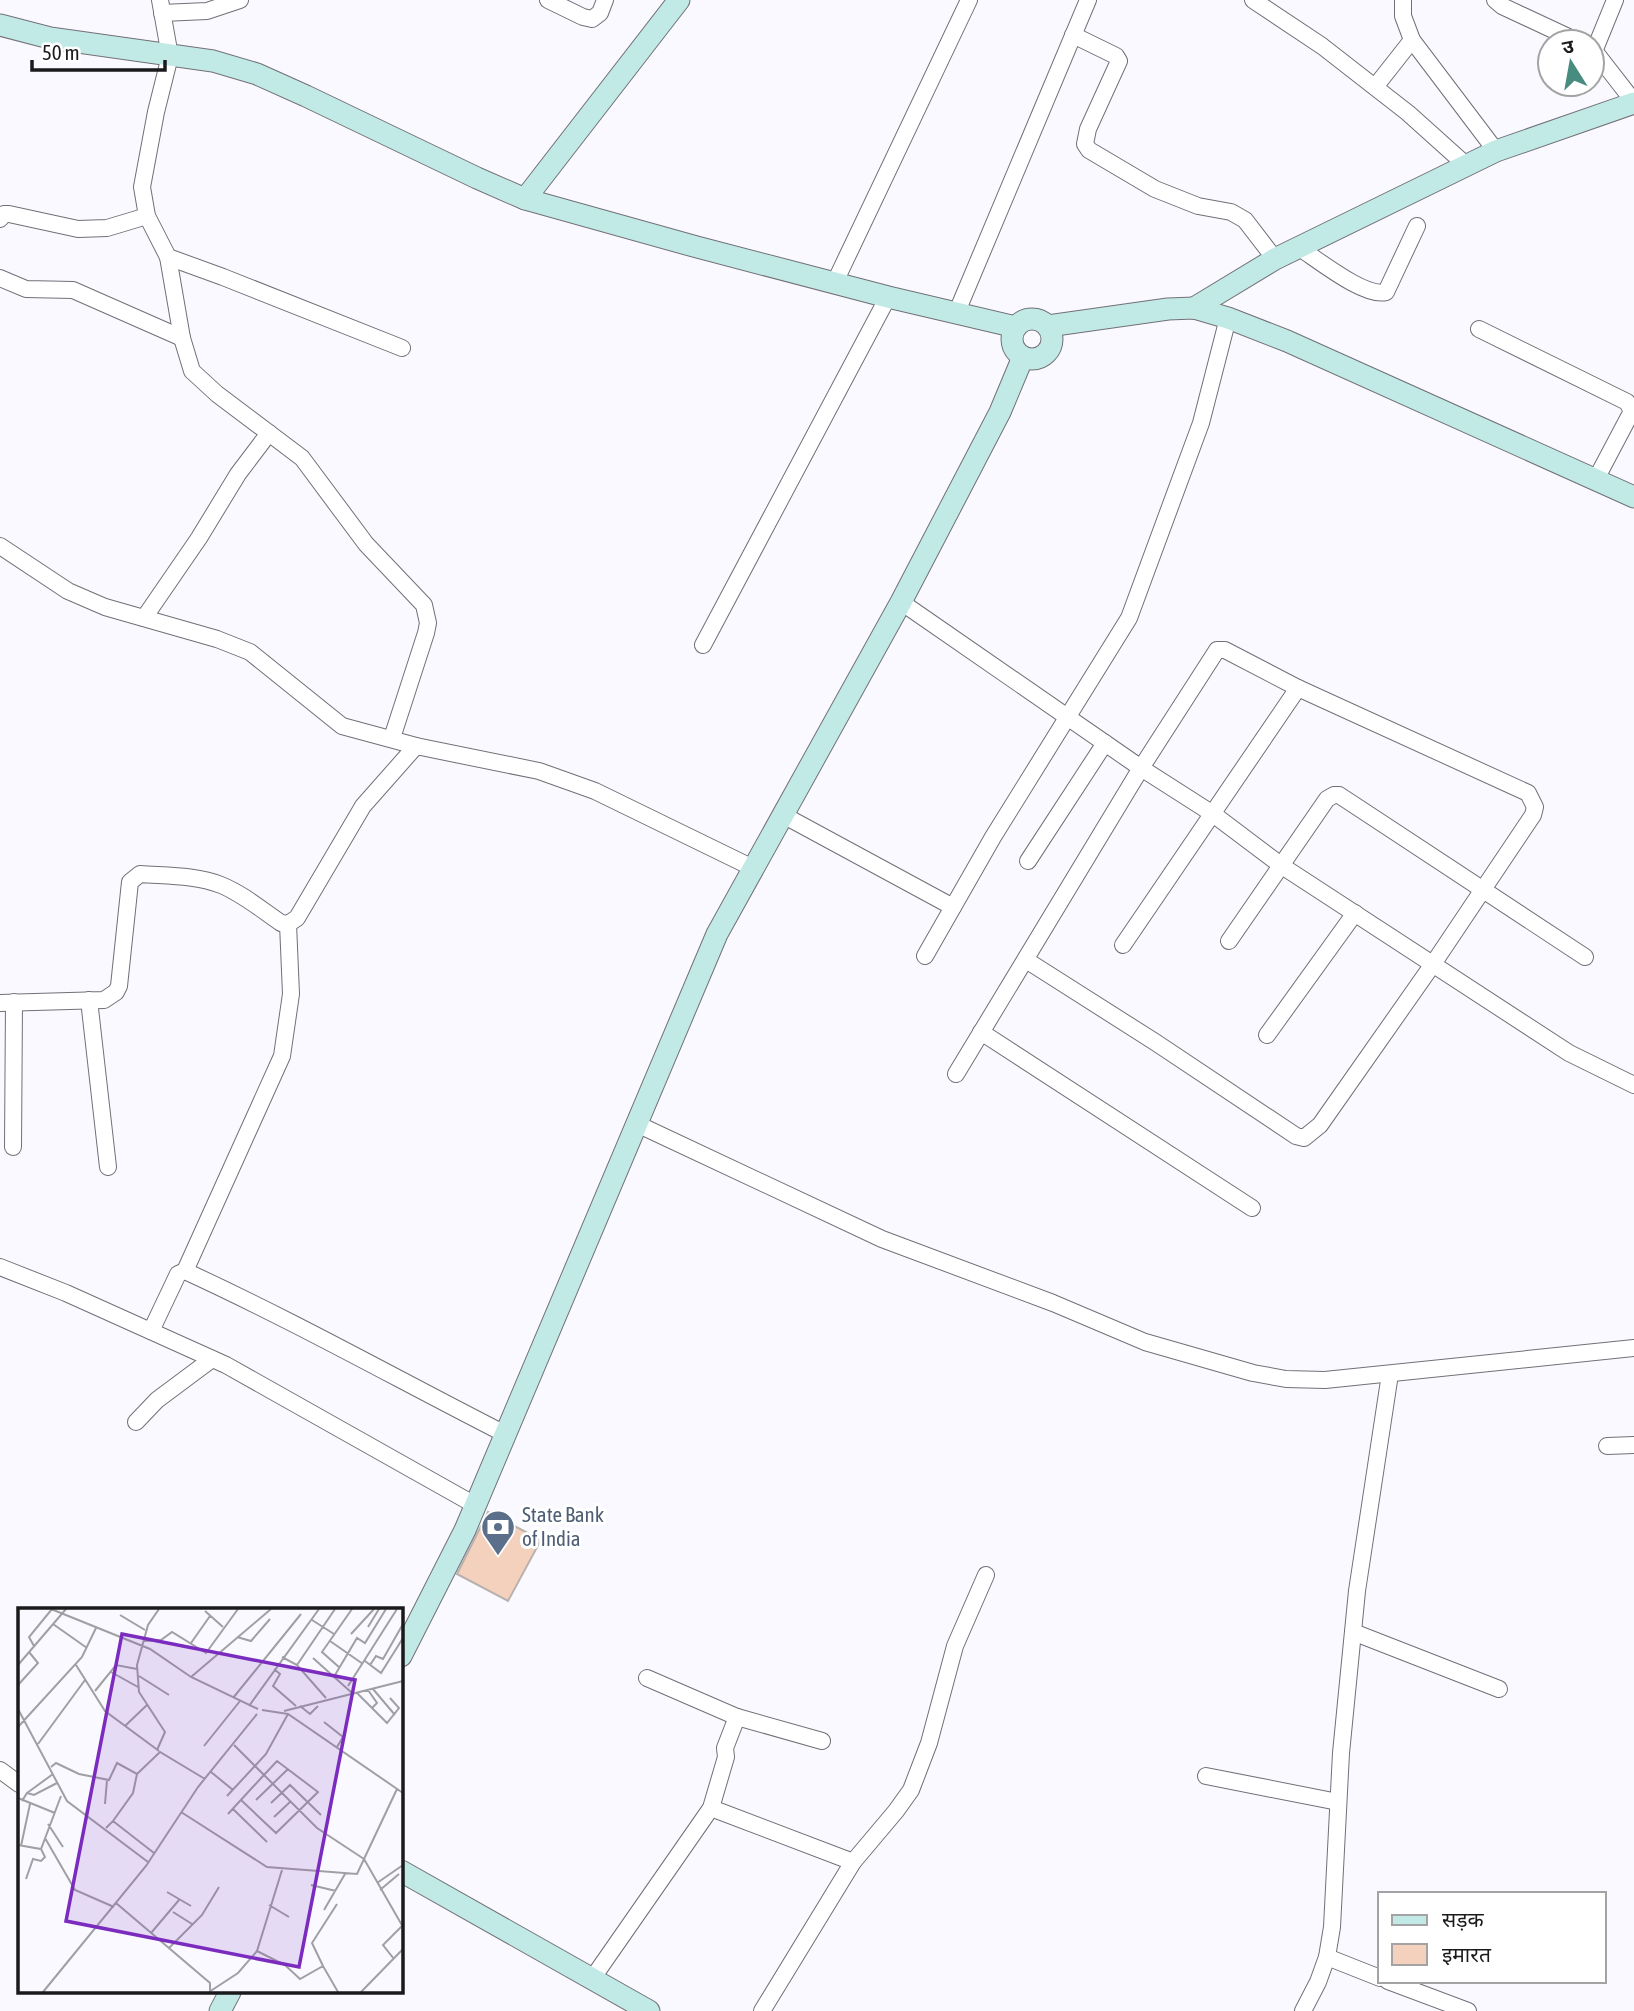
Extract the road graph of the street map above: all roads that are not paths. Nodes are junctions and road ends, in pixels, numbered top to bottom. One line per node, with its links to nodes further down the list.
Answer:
1 (240, 0): 11 (street)
2 (548, 0): 3 (street)
3 (605, 0)
4 (679, 0): 23 (street)
5 (969, 0): 31 (street)
6 (1088, 0): 15 (street)
7 (1253, 0): 19 (street)
8 (1403, 0): 16 (street)
9 (1495, 0): 13 (street)
10 (1615, 0): 14 (street)
11 (161, 7): 17 (street)
12 (0, 25): 17 (street)
13 (1549, 28)
14 (1602, 28)
15 (1073, 35): 29 (street); 34 (street)
16 (1412, 40): 19 (street); 21 (street)
17 (170, 56): 23 (street); 24 (street)
18 (1606, 66): 20 (street)
19 (1375, 87): 22 (street)
20 (1634, 102): 21 (street)
21 (1496, 151): 22 (street)
22 (1467, 166): 27 (street)
23 (525, 199): 31 (street)
24 (147, 216): 25 (street); 28 (street)
25 (0, 219)
26 (1417, 226): 27 (street)
27 (1298, 247): 29 (street)
28 (168, 257): 39 (street); 40 (street)
29 (1275, 259): 33 (street)
30 (0, 278): 39 (street)
31 (835, 282): 32 (street)
32 (888, 297): 34 (street); 48 (street)
33 (1194, 308): 35 (street); 36 (street)
34 (956, 314): 37 (street)
35 (1228, 318): 43 (street); 50 (street)
36 (1048, 326): 37 (street); 41 (street)
37 (1016, 327): 41 (street)
38 (1479, 329): 43 (street)
39 (182, 338): 42 (street)
40 (401, 348)
41 (1023, 357): 46 (street)
42 (269, 433): 47 (street); 51 (street)
43 (1595, 481): 44 (street)
44 (1634, 497)
45 (0, 546): 47 (street)
46 (901, 602): 50 (street); 55 (street)
47 (144, 618): 51 (street)
48 (703, 645)
49 (1298, 688): 54 (street); 56 (street); 60 (street)
50 (1068, 717): 52 (street); 61 (street)
51 (392, 738): 53 (street)
52 (1104, 743): 54 (street); 57 (street)
53 (416, 746): 59 (street); 63 (street)
54 (1141, 768): 56 (street); 68 (street)
55 (783, 814): 59 (street); 61 (street)
56 (1213, 814): 58 (street); 65 (street)
57 (1028, 862)
58 (1282, 866): 60 (street); 62 (street); 64 (street)
59 (753, 868): 76 (street)
60 (1483, 890): 67 (street); 69 (street)
61 (953, 907): 66 (street)
62 (1355, 913): 69 (street); 73 (street)
63 (288, 924): 70 (street); 81 (street)
64 (1229, 942)
65 (1123, 945)
66 (925, 956)
67 (1584, 957)
68 (1026, 960): 69 (street); 72 (street)
69 (1433, 964): 75 (street)
70 (89, 1000): 71 (street); 78 (street)
71 (7, 1002): 77 (street)
72 (981, 1032): 74 (street); 79 (street)
73 (1267, 1035)
74 (956, 1074)
75 (1634, 1085)
76 (637, 1124): 85 (street); 87 (street)
77 (13, 1147)
78 (108, 1167)
79 (1252, 1208)
80 (0, 1267): 82 (street)
81 (185, 1271): 82 (street); 87 (street)
82 (151, 1331): 84 (street)
83 (1634, 1348): 85 (street)
84 (212, 1359): 86 (street); 90 (street)
85 (1390, 1374): 92 (street)
86 (135, 1422)
87 (505, 1434): 90 (street)
88 (1634, 1445): 89 (street)
89 (1607, 1446)
90 (475, 1505): 93 (street)
91 (986, 1575): 103 (street)
92 (1353, 1632): 95 (street); 101 (street)
93 (402, 1654)
94 (647, 1678): 96 (street)
95 (1499, 1689)
96 (737, 1717): 97 (street); 102 (street)
97 (822, 1741)
98 (0, 1770): 100 (street)
99 (1206, 1776): 101 (street)
100 (18, 1783)
101 (1338, 1801): 105 (street)
102 (711, 1808): 103 (street); 107 (street)
103 (853, 1862): 112 (street)
104 (402, 1872): 107 (street)
105 (1327, 1957): 106 (street); 113 (street)
106 (1378, 1977)
107 (592, 1979): 111 (street)
108 (1393, 1983): 114 (street)
109 (229, 1994): 110 (street)
110 (220, 2011)
111 (649, 2011)
112 (762, 2011)
113 (1303, 2011)
114 (1468, 2011)

